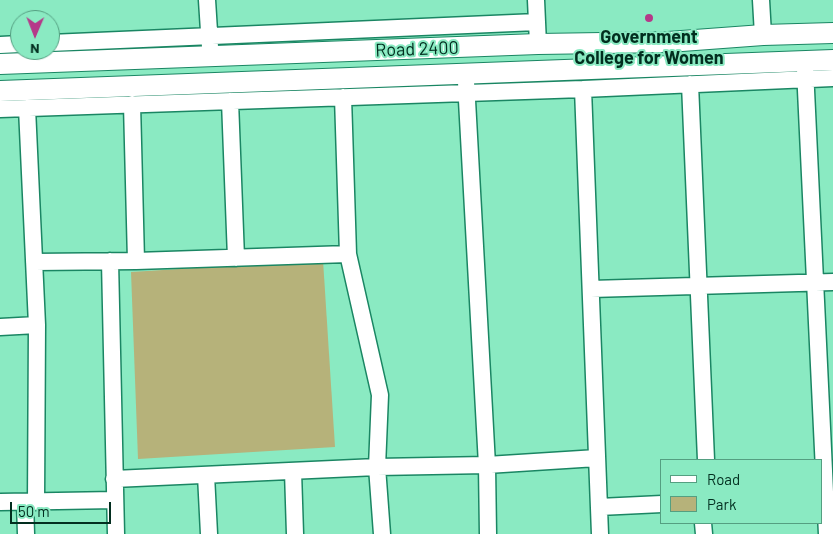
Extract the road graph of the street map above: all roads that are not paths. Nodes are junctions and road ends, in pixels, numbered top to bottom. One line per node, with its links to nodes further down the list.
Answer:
1 (207, 0): 6 (street)
2 (536, 0): 4 (street)
3 (761, 0): 7 (street)
4 (537, 22): 6 (street); 10 (street)
5 (833, 33): 7 (main road, Road 2400)
6 (209, 36): 9 (street); 11 (street)
7 (762, 36): 8 (main road, Road 2400)
8 (668, 42): 10 (main road, Road 2400); 14 (main road)
9 (60, 43)
10 (538, 44): 11 (main road, Road 2400)
11 (210, 57): 13 (main road, Road 2400)
12 (833, 60): 15 (main road, Road 2400)
13 (0, 64)
14 (670, 66): 15 (main road, Road 2400); 17 (main road, Road 2400)
15 (805, 70): 16 (street); 18 (street); 32 (street)
16 (833, 78)
17 (466, 84): 19 (street); 20 (main road, Road 2400); 21 (street); 39 (street)
18 (690, 84): 19 (street); 33 (street)
19 (583, 89): 34 (street)
20 (0, 91)
21 (343, 97): 22 (street); 26 (street)
22 (230, 101): 23 (street); 27 (street)
23 (132, 104): 24 (street); 29 (street)
24 (27, 108): 25 (street); 30 (street)
25 (0, 109)
26 (348, 254): 27 (street); 40 (street)
27 (236, 258): 29 (street)
28 (110, 261): 29 (street); 30 (street); 43 (street)
29 (136, 261)
30 (34, 262): 35 (street)
31 (833, 282): 32 (street)
32 (815, 283): 33 (street); 44 (street)
33 (698, 286): 34 (street); 38 (street)
34 (591, 289): 37 (street)
35 (37, 326): 36 (street); 47 (street)
36 (0, 328)
37 (597, 458): 39 (street); 49 (street)
38 (706, 459)
39 (487, 465): 40 (street); 55 (street)
40 (377, 467): 41 (street); 54 (street)
41 (293, 471): 42 (street); 53 (street)
42 (206, 475): 43 (street); 52 (street)
43 (114, 479): 45 (street)
44 (827, 497): 57 (street)
45 (115, 500): 47 (street); 51 (street)
46 (0, 502): 47 (street)
47 (31, 502): 50 (street)
48 (660, 504): 49 (street)
49 (599, 507): 56 (street)
50 (26, 534)
51 (116, 534)
52 (209, 534)
53 (295, 534)
54 (382, 534)
55 (488, 534)
56 (600, 534)
57 (826, 534)

